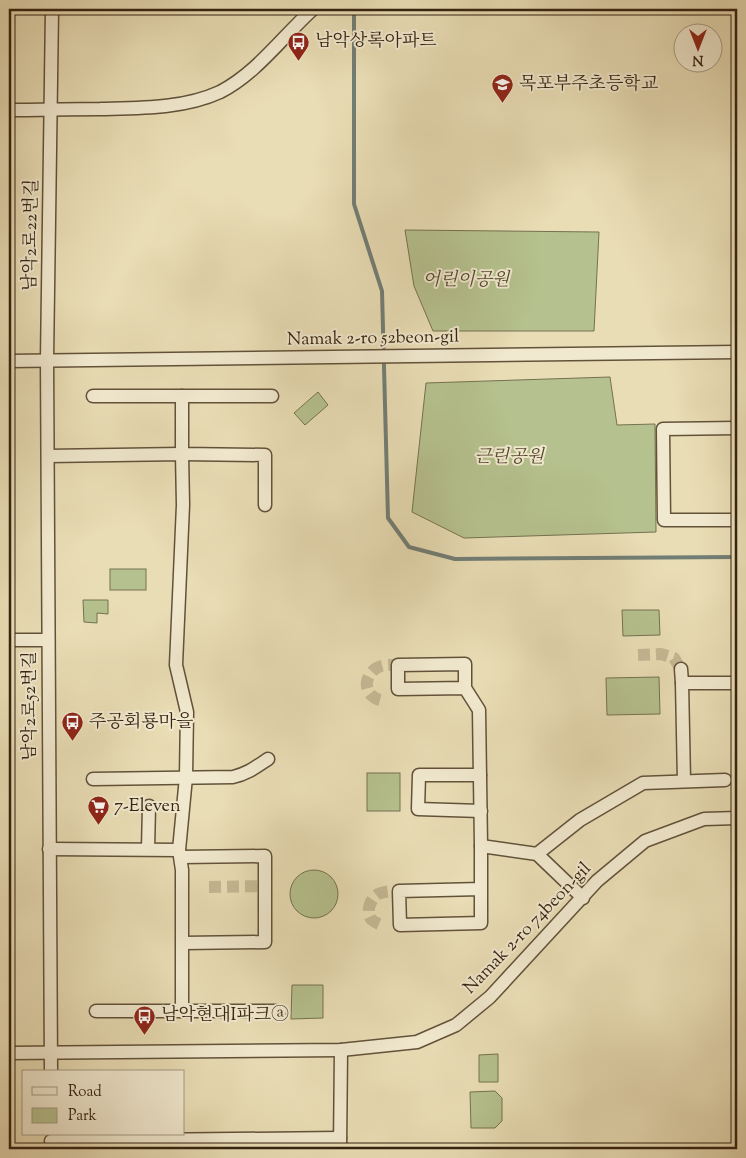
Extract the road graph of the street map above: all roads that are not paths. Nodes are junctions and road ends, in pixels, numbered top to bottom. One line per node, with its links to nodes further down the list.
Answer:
1 (52, 9): 3 (street, 남악2로22번길)
2 (313, 9): 3 (street)
3 (51, 109): 4 (street); 6 (street, 남악2로22번길)
4 (9, 110)
5 (737, 352): 6 (street, Namak 2-ro 52beon-gil)
6 (47, 360): 7 (street, Namak 2-ro 52beon-gil); 13 (street, 남악2로52번길)
7 (9, 361)
8 (93, 396): 9 (street)
9 (182, 396): 10 (street); 12 (street)
10 (272, 396)
11 (737, 428): 15 (street)
12 (182, 454): 13 (street); 14 (street); 24 (street)
13 (48, 456): 17 (street, 남악2로52번길)
14 (265, 505)
15 (737, 520)
16 (9, 640): 17 (street)
17 (48, 640): 32 (street, 남악2로52번길)
18 (681, 669): 19 (street)
19 (682, 683): 20 (street); 27 (street)
20 (737, 683)
21 (465, 688): 21 (street); 23 (street)
22 (268, 759): 24 (street)
23 (480, 775): 29 (street); 29 (street)
24 (186, 776): 25 (street); 34 (street)
25 (93, 778)
26 (725, 780): 27 (street)
27 (684, 781): 35 (street)
28 (148, 806): 33 (street)
29 (481, 811): 31 (street)
30 (737, 818): 37 (street, Namak 2-ro 74beon-gil)
31 (481, 846): 35 (street); 36 (street)
32 (49, 849): 33 (street); 43 (street, 남악2로52번길)
33 (148, 849): 34 (street)
34 (180, 853): 38 (street); 38 (street)
35 (537, 854): 37 (street)
36 (481, 889): 36 (street)
37 (583, 898): 42 (street, Namak 2-ro 74beon-gil)
38 (183, 943): 40 (street)
39 (96, 1011): 40 (street)
40 (182, 1011): 41 (street)
41 (280, 1011)
42 (341, 1050): 43 (street, Namak 2-ro 74beon-gil); 47 (street)
43 (50, 1052): 44 (street, Namak 2-ro 74beon-gil); 45 (street, 남악2로52번길)
44 (9, 1053)
45 (51, 1070)
46 (51, 1141): 47 (street)
47 (340, 1144)

